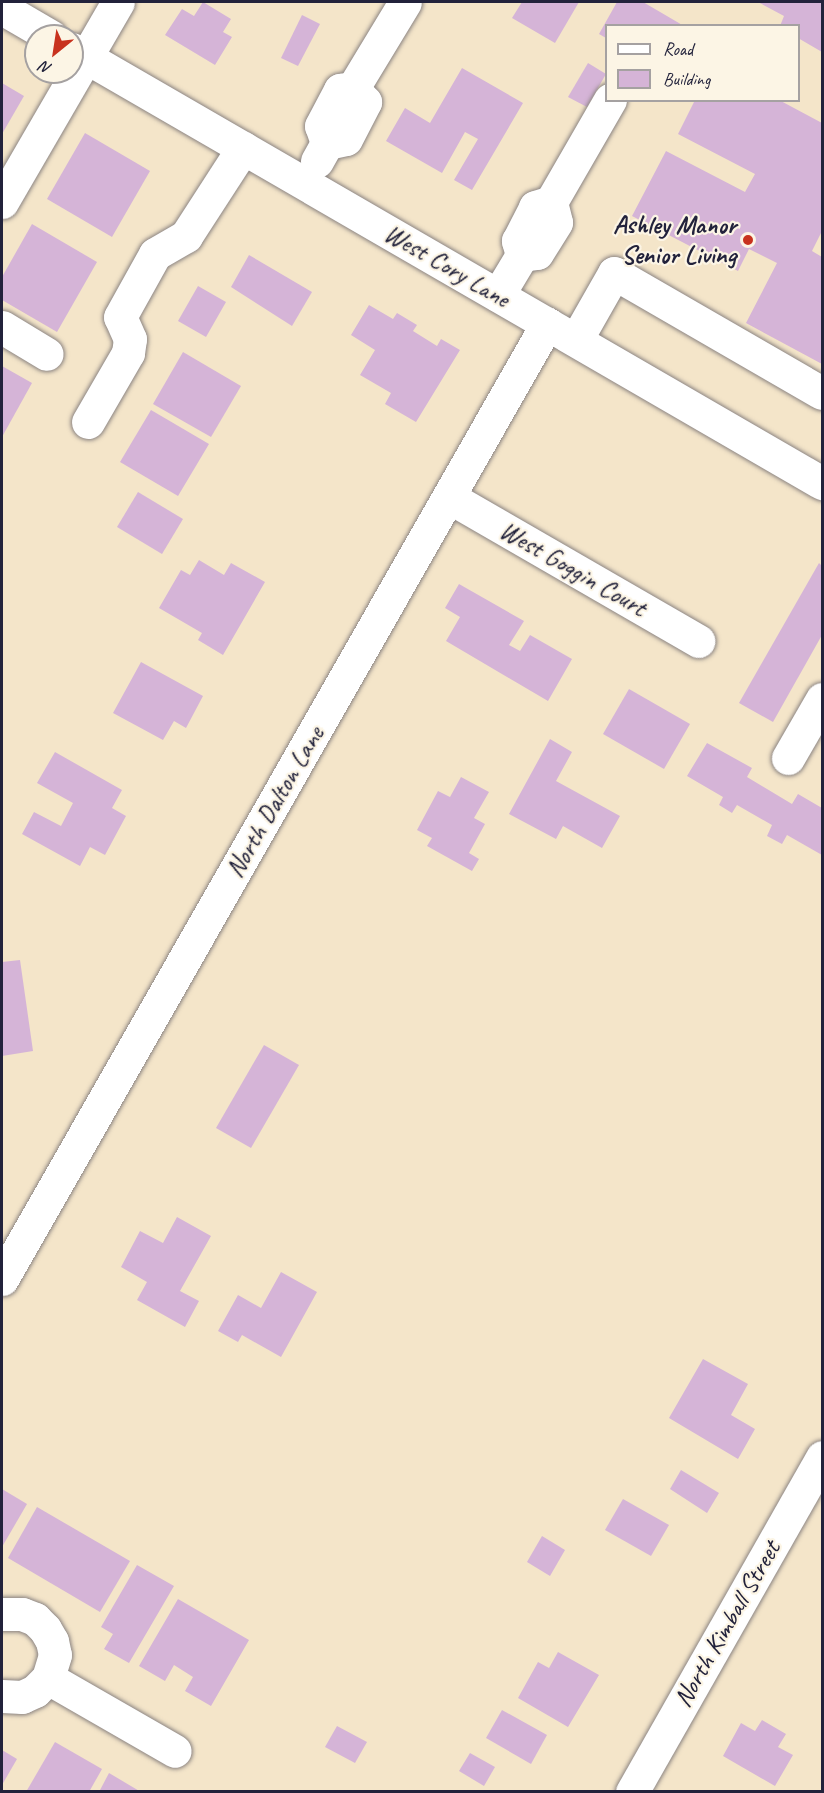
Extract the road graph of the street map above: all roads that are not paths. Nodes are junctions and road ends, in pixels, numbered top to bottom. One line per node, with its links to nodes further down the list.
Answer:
1 (118, 2): 5 (street)
2 (405, 2): 10 (street)
3 (2, 8): 4 (street)
4 (29, 24)
5 (84, 44)
6 (84, 55): 9 (street, West Cory Lane)
7 (62, 84): 11 (street)
8 (609, 102): 12 (street)
9 (243, 148): 10 (street, West Cory Lane); 18 (street)
10 (303, 183): 12 (street, West Cory Lane)
11 (2, 202)
12 (498, 295): 13 (street, West Cory Lane)
13 (548, 324): 15 (street, West Cory Lane); 20 (street, North Dalton Lane)
14 (2, 327): 16 (street)
15 (576, 340): 17 (street); 19 (street, West Cory Lane)
16 (47, 354)
17 (822, 393)
18 (88, 422)
19 (819, 472)
20 (449, 497): 21 (street, West Goggin Court); 24 (street, North Dalton Lane)
21 (698, 641)
22 (822, 699): 23 (street)
23 (788, 758)
24 (2, 1279)
25 (822, 1457): 30 (street, North Kimball Street)
26 (2, 1614): 27 (street)
27 (48, 1678): 28 (street); 29 (street)
28 (2, 1696)
29 (175, 1751)
30 (632, 1791)

